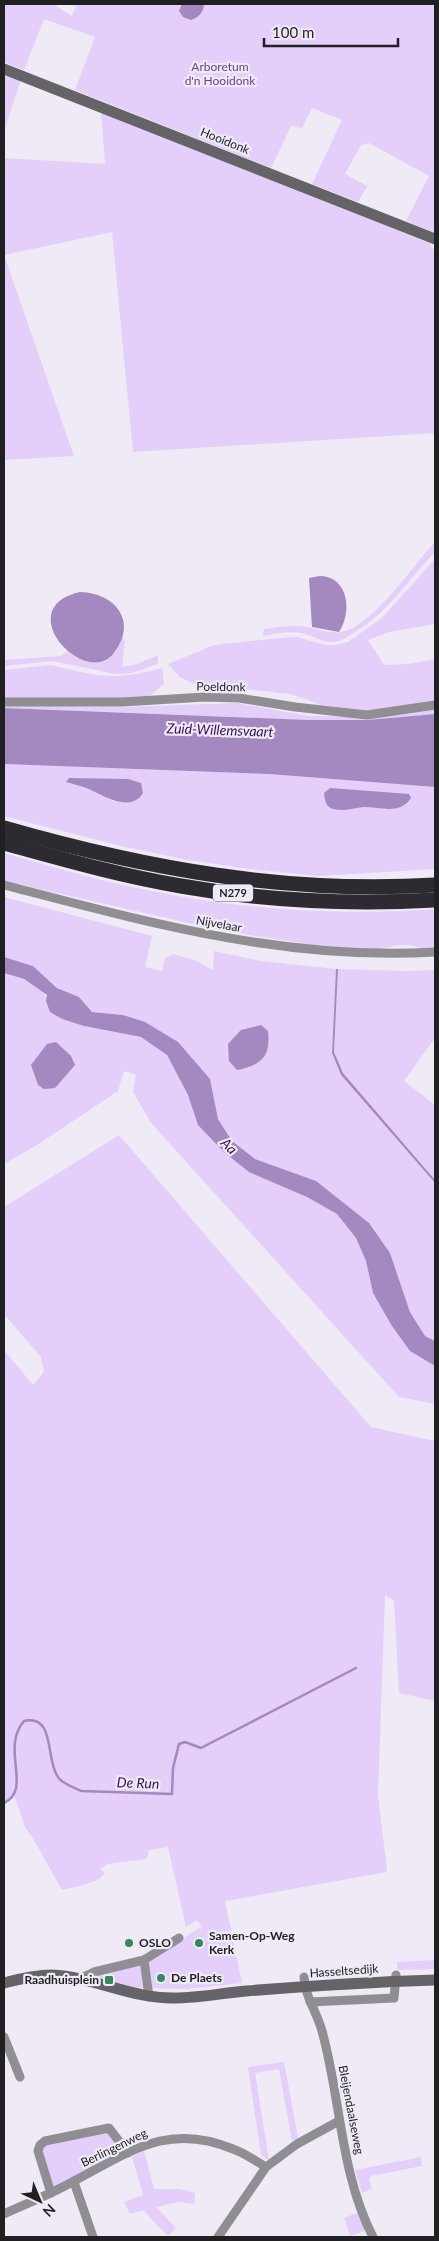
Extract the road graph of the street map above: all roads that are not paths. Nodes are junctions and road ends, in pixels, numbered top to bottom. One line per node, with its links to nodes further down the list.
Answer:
1 (4, 69): 2 (street, Hooidonk)
2 (435, 239)
3 (4, 702): 4 (street, Poeldonk)
4 (435, 705)
5 (4, 828): 7 (highway, N279)
6 (4, 843): 9 (highway, N279)
7 (435, 884)
8 (4, 885): 10 (street, Nijvelaar)
9 (435, 900)
10 (435, 952)
11 (179, 1938): 12 (street)
12 (144, 1960): 14 (street); 20 (street)
13 (396, 1978): 15 (street, Hasseltsedijk); 17 (street, Hasseltsedijk); 21 (street, Hasseltsedijk)
14 (79, 1979): 18 (street); 20 (street)
15 (420, 1980): 16 (street, Hasseltsedijk); 19 (street, Hasseltsedijk)
16 (435, 1980)
17 (304, 1982): 20 (street); 21 (street, Bleijendaalseweg)
18 (4, 1983)
19 (435, 1984)
20 (149, 1997)
21 (310, 2002): 24 (street, Bleijendaalseweg)
22 (4, 2037): 23 (street)
23 (20, 2076)
24 (339, 2122): 26 (street); 32 (street, Bleijendaalseweg)
25 (128, 2153): 26 (street, Berlingenweg); 27 (street, Berlingenweg); 28 (street)
26 (266, 2167): 31 (street)
27 (74, 2182): 28 (street, Berlingenweg); 30 (street)
28 (51, 2193): 29 (street, Berlingenweg)
29 (4, 2214)
30 (93, 2237)
31 (218, 2237)
32 (373, 2237)

